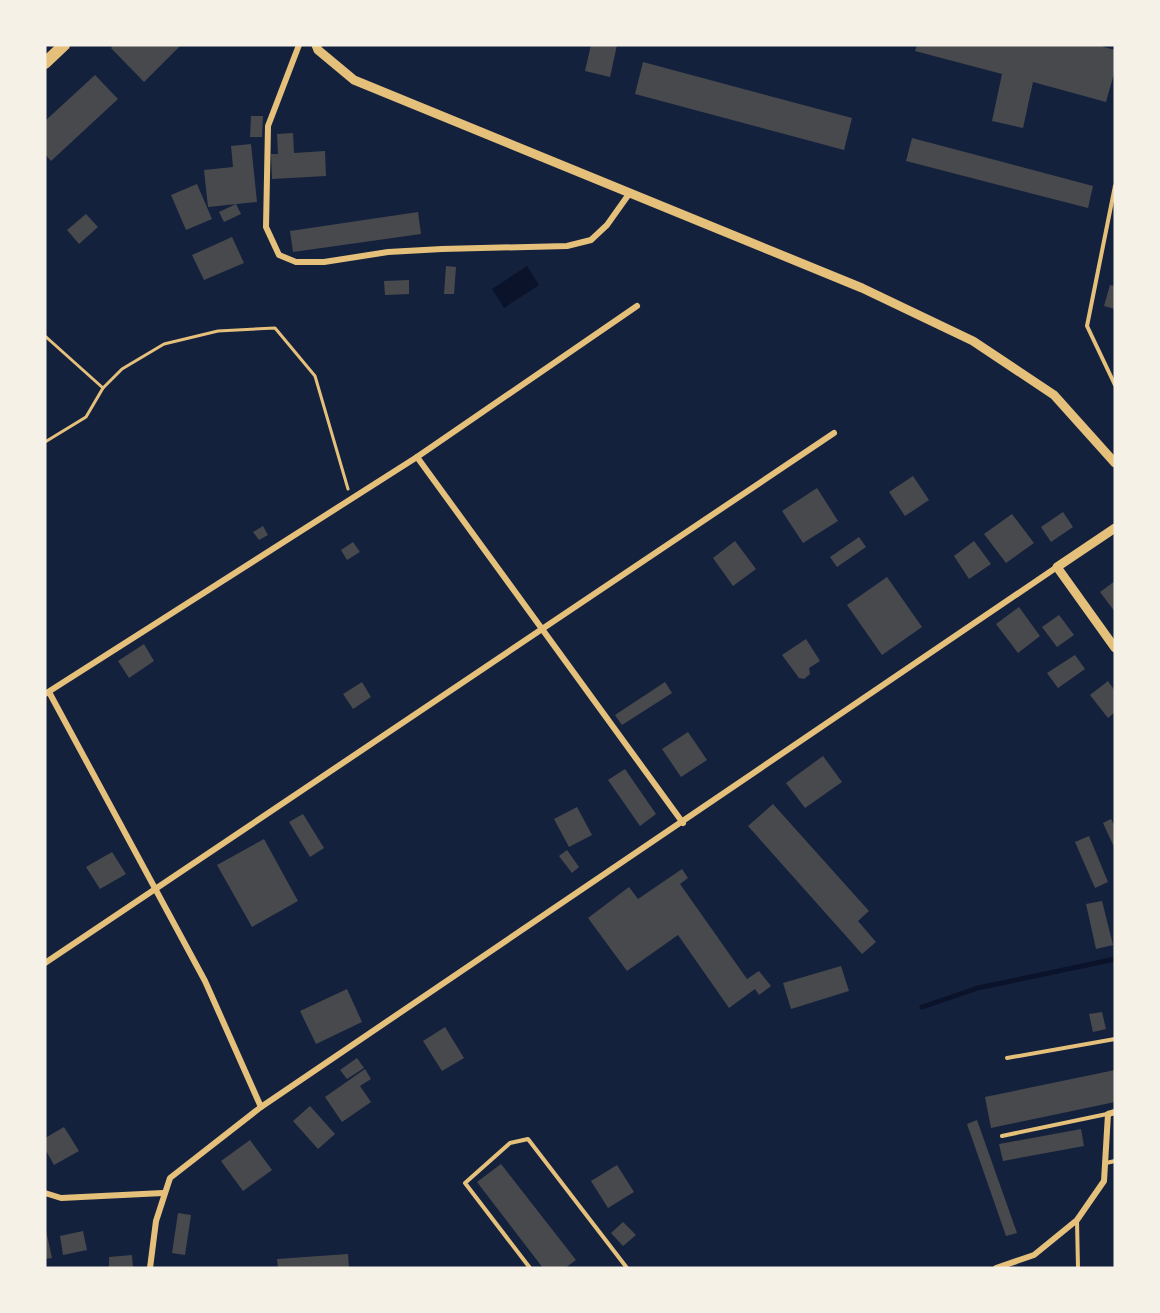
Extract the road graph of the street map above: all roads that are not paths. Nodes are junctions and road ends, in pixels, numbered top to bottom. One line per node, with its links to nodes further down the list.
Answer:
1 (64, 45): 4 (main road)
2 (299, 45): 6 (street)
3 (316, 45): 6 (street)
4 (45, 63)
5 (1115, 186): 8 (lane)
6 (629, 194): 11 (street)
7 (637, 306): 10 (street)
8 (1115, 385)
9 (834, 434): 14 (street)
10 (417, 457): 14 (street); 16 (street)
11 (1115, 462)
12 (1115, 528): 13 (street)
13 (1057, 567): 15 (street); 17 (street)
14 (544, 628): 17 (street); 18 (street)
15 (1115, 648)
16 (47, 693): 18 (street)
17 (683, 823): 22 (street)
18 (155, 891): 19 (street); 22 (street)
19 (45, 963)
20 (1115, 1038): 21 (lane)
21 (1007, 1058)
22 (261, 1107): 28 (street)
23 (1112, 1113): 24 (lane); 26 (street)
24 (1002, 1136)
25 (1115, 1161): 26 (lane)
26 (1106, 1163): 29 (street)
27 (45, 1193): 28 (street)
28 (163, 1193): 30 (street)
29 (1077, 1220): 33 (street); 34 (lane)
30 (150, 1268)
31 (530, 1268): 32 (lane)
32 (627, 1268)
33 (996, 1268)
34 (1078, 1268)

